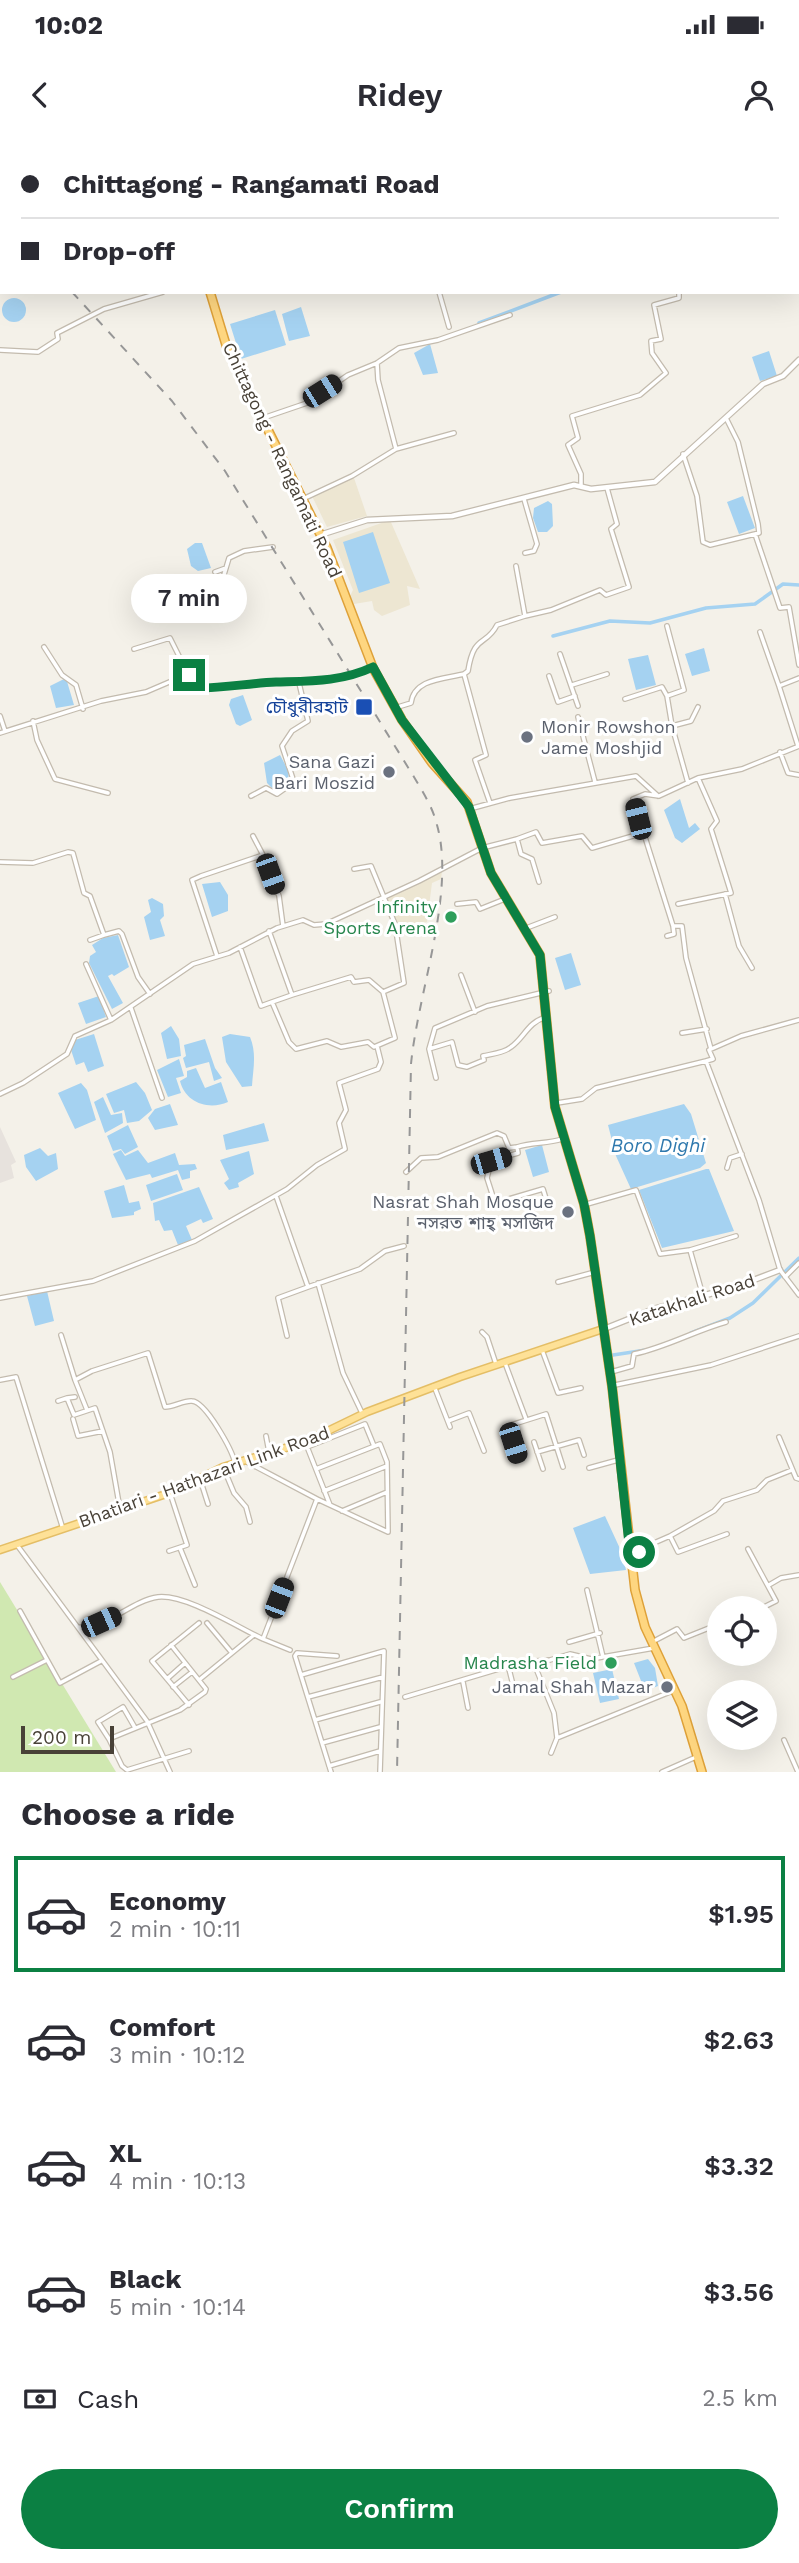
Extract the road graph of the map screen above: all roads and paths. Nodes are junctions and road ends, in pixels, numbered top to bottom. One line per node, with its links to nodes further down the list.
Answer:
1 (157, 294): 8 (street)
2 (212, 294): 11 (highway, Chittagong - Rangamati Road)
3 (212, 294): 35 (highway, Chittagong - Rangamati Road)
4 (440, 294): 7 (street)
5 (679, 294): 16 (street)
6 (510, 315): 10 (street)
7 (449, 327)
8 (0, 350)
9 (799, 359): 12 (street)
10 (377, 363): 11 (street); 14 (street)
11 (266, 417): 18 (highway, Chittagong - Rangamati Road)
12 (727, 420): 15 (street); 21 (street)
13 (454, 433): 14 (street)
14 (396, 449): 18 (street)
15 (683, 454): 17 (street); 21 (street)
16 (581, 486): 17 (street); 19 (street)
17 (607, 488): 28 (street)
18 (305, 498): 20 (highway, Chittagong - Rangamati Road)
19 (524, 499): 20 (street); 23 (street)
20 (323, 534): 48 (highway, Chittagong - Rangamati Road)
21 (755, 534): 34 (street)
22 (273, 547): 25 (street)
23 (525, 553)
24 (516, 566): 28 (street)
25 (226, 568): 26 (street); 27 (street)
26 (215, 572)
27 (223, 578)
28 (525, 616): 37 (street)
29 (667, 626): 45 (street)
30 (760, 632): 43 (street)
31 (44, 647): 50 (street)
32 (134, 649): 36 (street)
33 (560, 654): 42 (street)
34 (799, 665)
35 (373, 667): 41 (street); 71 (highway, Chittagong - Rangamati Road)
36 (188, 674): 41 (street); 50 (street)
37 (464, 674): 48 (street); 66 (street)
38 (607, 674): 42 (street)
39 (549, 676): 44 (street)
40 (799, 678): 43 (street)
41 (299, 683): 64 (street)
42 (572, 685): 44 (street)
43 (779, 686): 57 (street)
44 (575, 696): 47 (street)
45 (667, 696): 46 (street); 54 (street)
46 (625, 698)
47 (578, 706)
48 (398, 707): 67 (highway, Chittagong - Rangamati Road)
49 (698, 707): 54 (street)
50 (83, 709): 53 (street)
51 (0, 716): 55 (street)
52 (578, 717): 61 (street)
53 (33, 721): 55 (street); 63 (street)
54 (672, 726): 62 (street)
55 (5, 731): 56 (street)
56 (0, 733)
57 (798, 746): 58 (street)
58 (780, 752): 59 (street); 60 (street)
59 (799, 775)
60 (698, 778): 62 (street); 76 (street)
61 (595, 782): 65 (street); 66 (street)
62 (688, 783): 65 (street)
63 (108, 793)
64 (251, 796)
65 (659, 796): 68 (street)
66 (490, 803): 67 (street)
67 (472, 808): 71 (highway, Chittagong - Rangamati Road)
68 (643, 833): 70 (street); 83 (street)
69 (253, 836): 72 (street)
70 (517, 839): 71 (street); 75 (street)
71 (483, 847): 77 (street); 78 (highway, Chittagong - Rangamati Road); 84 (highway, Chittagong - Rangamati Road)
72 (263, 855): 82 (street); 91 (street)
73 (0, 862): 86 (street)
74 (354, 869): 77 (street)
75 (540, 882)
76 (725, 894): 80 (street); 93 (street)
77 (383, 898): 82 (street); 95 (street)
78 (506, 898): 79 (street); 90 (highway, Chittagong - Rangamati Road)
79 (457, 904)
80 (678, 904)
81 (555, 917): 84 (street)
82 (283, 926): 85 (street)
83 (673, 926): 87 (street); 105 (street)
84 (530, 927): 90 (highway, Chittagong - Rangamati Road)
85 (269, 931): 89 (street); 98 (street)
86 (104, 935): 88 (street); 97 (street)
87 (667, 936)
88 (90, 940)
89 (240, 947): 91 (street); 99 (street)
90 (542, 955): 96 (highway, Chittagong - Rangamati Road)
91 (217, 956): 97 (street)
92 (86, 964): 103 (street)
93 (752, 968)
94 (461, 975): 101 (street)
95 (383, 992): 98 (street); 107 (street)
96 (547, 992): 101 (street); 102 (highway, Chittagong - Rangamati Road); 114 (highway, Chittagong - Rangamati Road)
97 (150, 995): 100 (street)
98 (292, 995): 99 (street)
99 (272, 1002): 107 (street)
100 (131, 1008): 103 (street); 113 (street)
101 (475, 1012): 108 (street)
102 (546, 1017): 108 (street); 115 (highway, Chittagong - Rangamati Road)
103 (111, 1020): 112 (street)
104 (799, 1020): 109 (street)
105 (706, 1029): 106 (street); 109 (street)
106 (682, 1033)
107 (377, 1046): 120 (street)
108 (429, 1049): 111 (street)
109 (711, 1049): 110 (street)
110 (706, 1061): 114 (street); 117 (street)
111 (436, 1079)
112 (0, 1094)
113 (162, 1098)
114 (557, 1103): 122 (highway, Chittagong - Rangamati Road)
115 (562, 1139): 116 (street); 128 (highway, Chittagong - Rangamati Road)
116 (517, 1147): 119 (street); 121 (street)
117 (742, 1154): 118 (street); 127 (street)
118 (727, 1168)
119 (406, 1172)
120 (276, 1196): 132 (street); 135 (street)
121 (547, 1202)
122 (587, 1204): 125 (street); 137 (highway, Chittagong - Rangamati Road)
123 (736, 1236): 125 (street)
124 (404, 1246): 131 (street)
125 (690, 1250): 134 (street)
126 (799, 1263): 129 (street)
127 (780, 1270): 129 (street); 134 (street, Katakhali Road)
128 (595, 1272): 130 (street); 137 (highway, Chittagong - Rangamati Road)
129 (785, 1277): 133 (street)
130 (558, 1282)
131 (318, 1283): 132 (street); 155 (street)
132 (308, 1287): 140 (street)
133 (799, 1295)
134 (703, 1296): 137 (street, Katakhali Road)
135 (0, 1298)
136 (726, 1322): 145 (street)
137 (605, 1328): 142 (main road, Bhatiari - Hathazari Link Road); 145 (highway, Chittagong - Rangamati Road)
138 (482, 1332): 144 (street)
139 (61, 1335): 147 (street)
140 (288, 1336)
141 (799, 1336): 148 (street)
142 (541, 1348): 143 (main road, Bhatiari - Hathazari Link Road); 150 (street)
143 (504, 1361): 144 (main road, Bhatiari - Hathazari Link Road); 157 (street)
144 (496, 1364): 149 (main road, Bhatiari - Hathazari Link Road)
145 (611, 1372): 148 (highway, Chittagong - Rangamati Road); 172 (highway, Chittagong - Rangamati Road)
146 (0, 1380): 193 (street)
147 (75, 1380): 154 (street); 174 (street)
148 (615, 1385): 201 (highway, Chittagong - Rangamati Road)
149 (434, 1386): 155 (main road, Bhatiari - Hathazari Link Road); 158 (street)
150 (581, 1388)
151 (75, 1397): 152 (street)
152 (67, 1398): 153 (street); 154 (street)
153 (58, 1401)
154 (87, 1410): 160 (street)
155 (363, 1414): 164 (main road, Bhatiari - Hathazari Link Road)
156 (73, 1419): 160 (street)
157 (526, 1419): 166 (street); 171 (street)
158 (448, 1421): 159 (street); 167 (street)
159 (450, 1427)
160 (103, 1431): 190 (street)
161 (267, 1436): 169 (street)
162 (779, 1437): 181 (street)
163 (534, 1442): 168 (street)
164 (306, 1445): 165 (street); 169 (main road, Bhatiari - Hathazari Link Road); 179 (street)
165 (374, 1446): 175 (street); 179 (street)
166 (557, 1446): 168 (street); 170 (street); 177 (street)
167 (484, 1451)
168 (537, 1452): 180 (street)
169 (270, 1454): 173 (main road, Bhatiari - Hathazari Link Road)
170 (584, 1455)
171 (518, 1459)
172 (620, 1459): 178 (street); 201 (highway, Chittagong - Rangamati Road)
173 (245, 1461): 174 (main road, Bhatiari - Hathazari Link Road); 187 (street)
174 (235, 1463): 176 (main road, Bhatiari - Hathazari Link Road)
175 (387, 1466): 184 (street); 185 (street)
176 (223, 1467): 182 (main road, Bhatiari - Hathazari Link Road); 192 (street)
177 (563, 1467)
178 (589, 1468)
179 (316, 1469): 184 (street)
180 (543, 1469)
181 (792, 1470): 183 (street); 195 (street)
182 (200, 1479): 186 (main road, Bhatiari - Hathazari Link Road); 188 (street)
183 (799, 1479)
184 (324, 1491): 189 (street)
185 (387, 1492): 191 (street); 191 (street)
186 (170, 1493): 190 (main road, Bhatiari - Hathazari Link Road); 197 (street)
187 (317, 1499): 189 (street); 214 (street)
188 (208, 1504)
189 (330, 1505): 191 (street)
190 (120, 1509): 193 (main road, Bhatiari - Hathazari Link Road)
191 (342, 1511)
192 (250, 1522)
193 (63, 1529): 196 (main road, Bhatiari - Hathazari Link Road)
194 (727, 1534): 195 (street)
195 (670, 1536): 201 (street)
196 (18, 1545): 199 (main road, Bhatiari - Hathazari Link Road); 210 (street)
197 (180, 1548): 200 (street); 203 (street)
198 (748, 1549): 204 (street)
199 (0, 1550)
200 (169, 1551)
201 (632, 1553): 216 (highway, Chittagong - Rangamati Road)
202 (799, 1575): 204 (street)
203 (195, 1585)
204 (769, 1585): 206 (street)
205 (587, 1590): 212 (street)
206 (773, 1596)
207 (20, 1611): 222 (street)
208 (199, 1623): 217 (street)
209 (207, 1623): 219 (street)
210 (77, 1627): 213 (street); 223 (street)
211 (707, 1629): 216 (street)
212 (597, 1634): 215 (street); 221 (street)
213 (254, 1635): 214 (street); 219 (street)
214 (263, 1639): 218 (street)
215 (569, 1642)
216 (654, 1644): 221 (street); 236 (highway, Chittagong - Rangamati Road); 260 (highway, Chittagong - Rangamati Road)
217 (171, 1645): 225 (street); 231 (street)
218 (290, 1650)
219 (232, 1653): 232 (street)
220 (337, 1656): 228 (street)
221 (603, 1657): 224 (street)
222 (47, 1660): 223 (street); 229 (street)
223 (101, 1661): 243 (street)
224 (533, 1661): 226 (street); 246 (street)
225 (186, 1664): 227 (street); 231 (street)
226 (508, 1665): 233 (street); 235 (street)
227 (192, 1671): 232 (street); 234 (street)
228 (301, 1675): 230 (street); 237 (street)
229 (13, 1677)
230 (383, 1677): 237 (street); 239 (street)
231 (167, 1679): 234 (street)
232 (199, 1680): 240 (street)
233 (463, 1682): 238 (street); 241 (street)
234 (173, 1687): 240 (street)
235 (514, 1689)
236 (675, 1690): 246 (street); 253 (highway, Chittagong - Rangamati Road)
237 (308, 1697): 242 (street)
238 (405, 1697)
239 (381, 1701): 242 (street); 245 (street)
240 (189, 1705): 243 (street)
241 (468, 1708)
242 (315, 1720): 249 (street)
243 (147, 1721): 244 (street); 254 (street)
244 (134, 1727): 247 (street); 247 (street)
245 (380, 1727): 249 (street); 251 (street)
246 (557, 1738): 252 (street)
247 (109, 1739): 254 (street)
248 (784, 1740): 261 (street)
249 (322, 1744): 255 (street)
250 (189, 1751): 254 (street)
251 (380, 1751): 255 (street); 258 (street)
252 (551, 1753)
253 (696, 1757): 259 (street); 260 (highway, Chittagong - Rangamati Road)
254 (164, 1759): 256 (street)
255 (329, 1766): 257 (street)
256 (170, 1772)
257 (331, 1772)
258 (380, 1772)
259 (662, 1772)
260 (703, 1772)
261 (798, 1772)

